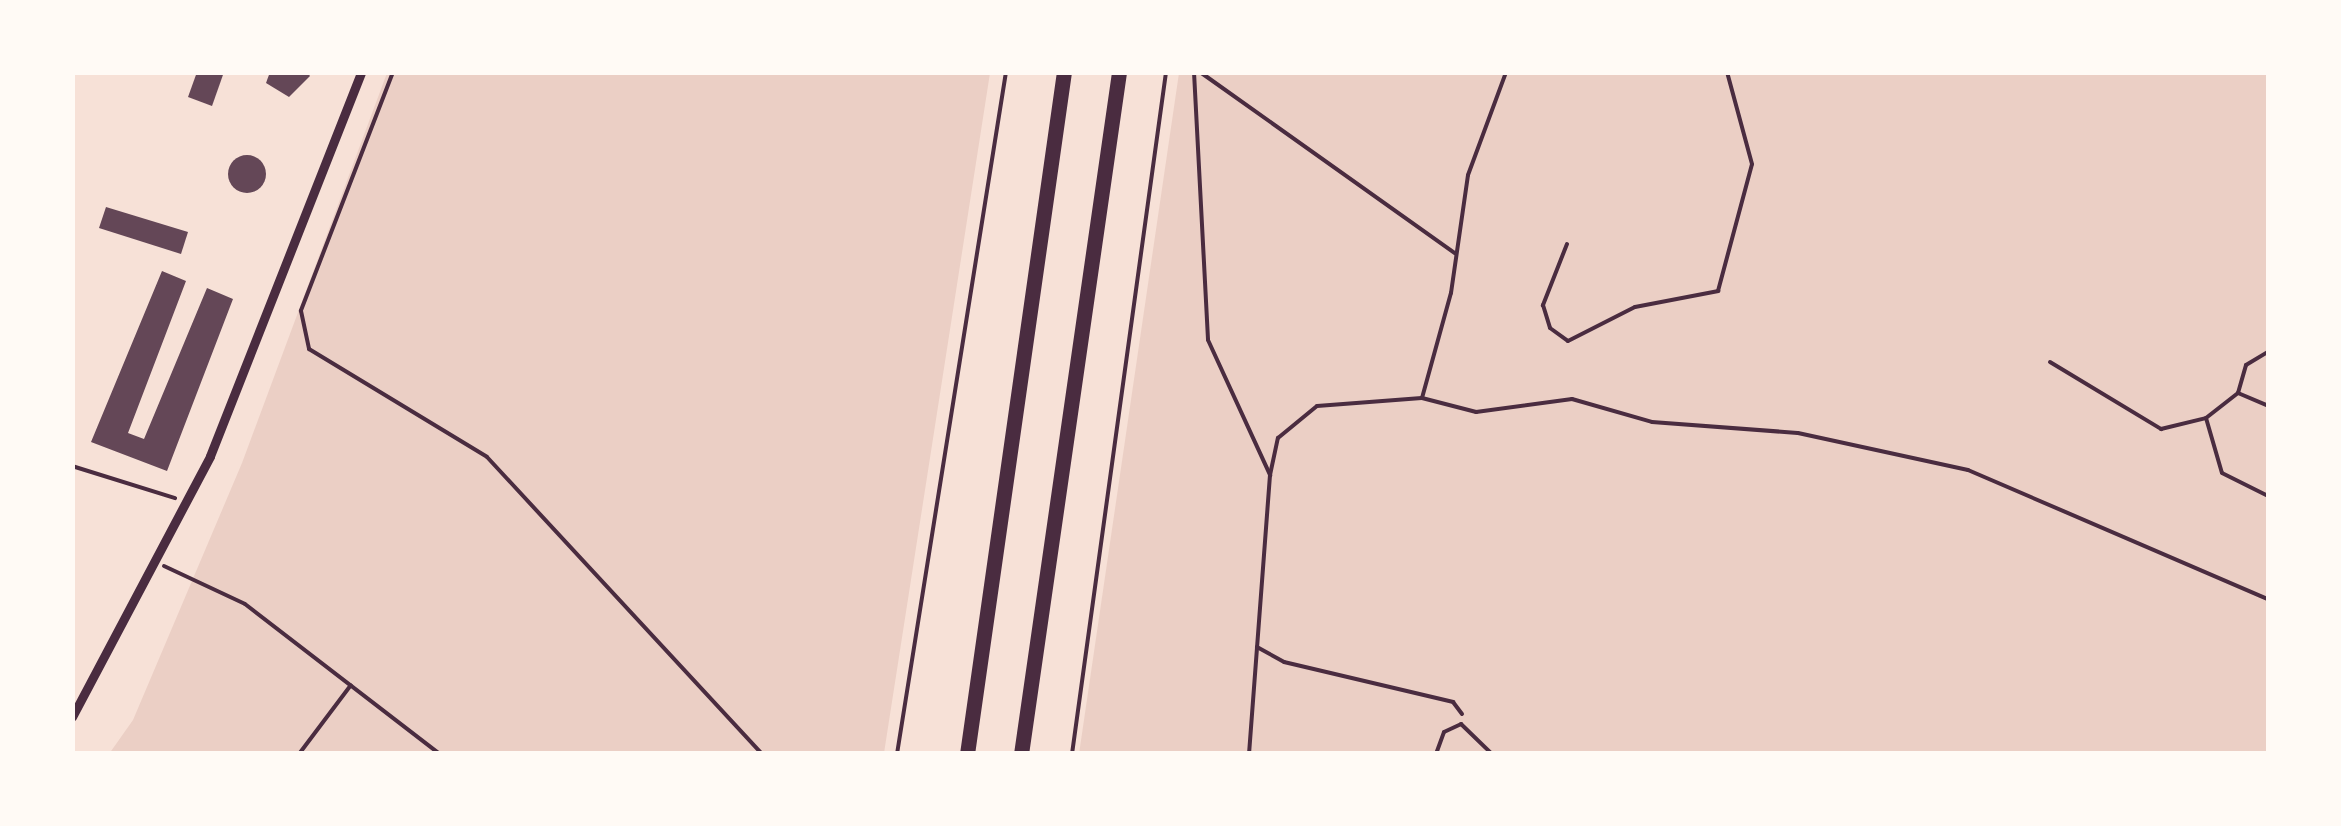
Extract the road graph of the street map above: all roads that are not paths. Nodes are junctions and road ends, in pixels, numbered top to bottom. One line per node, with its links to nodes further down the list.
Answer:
1 (360, 72): 12 (street)
2 (1064, 72): 13 (highway)
3 (1119, 72): 14 (highway)
4 (1727, 72): 5 (lane)
5 (1567, 244)
6 (2268, 352): 8 (lane)
7 (2050, 362): 10 (lane)
8 (2238, 393): 9 (lane); 10 (lane)
9 (2268, 406)
10 (2206, 418): 11 (lane)
11 (2268, 496)
12 (72, 716)
13 (967, 754)
14 (1021, 754)
15 (1436, 754): 16 (lane)
16 (1492, 754)

